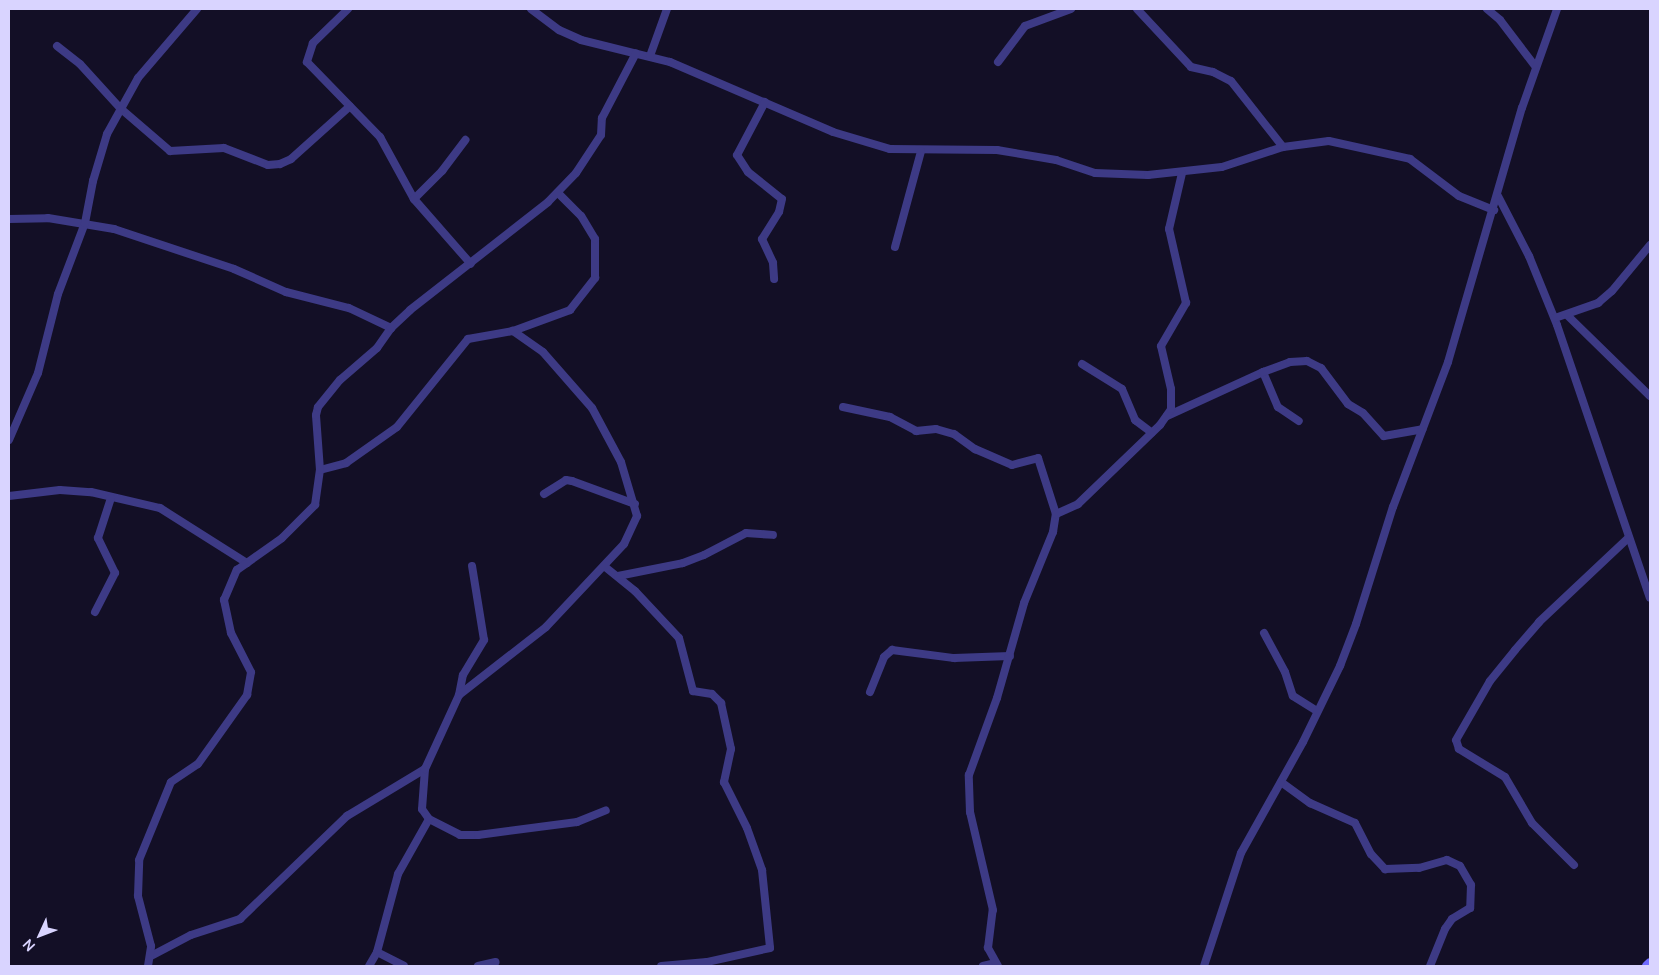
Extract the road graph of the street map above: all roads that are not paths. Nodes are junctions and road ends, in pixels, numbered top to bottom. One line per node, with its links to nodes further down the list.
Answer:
1 (197, 9): 16 (street)
2 (348, 9): 15 (street)
3 (531, 9): 10 (street)
4 (666, 9): 11 (street)
5 (1071, 9): 12 (street)
6 (1487, 9): 13 (street)
7 (1556, 9): 13 (street)
8 (1136, 10): 18 (street)
9 (57, 46): 16 (street)
10 (636, 53): 11 (street); 21 (street)
11 (650, 56): 14 (street)
12 (998, 62)
13 (1535, 66): 22 (street)
14 (765, 102): 19 (street); 30 (street)
15 (350, 106): 16 (street); 23 (street)
16 (120, 108): 26 (street)
17 (465, 140): 23 (street)
18 (1283, 147): 20 (street); 24 (street)
19 (920, 151): 20 (street); 28 (street)
20 (1182, 173): 39 (street)
21 (558, 193): 29 (street); 34 (street)
22 (1498, 196): 24 (street); 32 (street)
23 (414, 199): 29 (street)
24 (1494, 210): 41 (street)
25 (9, 219): 26 (street)
26 (85, 223): 33 (street); 43 (street)
27 (1650, 245): 31 (street)
28 (895, 247)
29 (471, 264): 33 (street)
30 (774, 279)
31 (1567, 315): 32 (street); 37 (street)
32 (1555, 318): 51 (street)
33 (391, 328): 44 (street)
34 (513, 331): 44 (street); 48 (street)
35 (1082, 364): 42 (street)
36 (1263, 372): 39 (street); 40 (street); 41 (street)
37 (1650, 396)
38 (843, 407): 49 (street)
39 (1167, 416): 42 (street)
40 (1299, 421)
41 (1422, 429): 63 (street)
42 (1152, 433): 49 (street)
43 (9, 440)
44 (320, 470): 52 (street)
45 (544, 494): 48 (street)
46 (9, 496): 47 (street)
47 (111, 498): 52 (street); 58 (street)
48 (635, 504): 54 (street)
49 (1056, 514): 60 (street)
50 (773, 536): 55 (street)
51 (1628, 538): 56 (street); 68 (street)
52 (247, 563): 70 (street)
53 (472, 566): 62 (street)
54 (604, 566): 55 (street); 62 (street)
55 (618, 576): 78 (street)
56 (1648, 587): 57 (street)
57 (1650, 598)
58 (95, 612)
59 (1264, 633): 63 (street)
60 (1010, 656): 61 (street); 73 (street)
61 (870, 692)
62 (460, 695): 64 (street)
63 (1317, 711): 65 (street)
64 (425, 769): 67 (street); 70 (street)
65 (1281, 782): 80 (street); 81 (street)
66 (606, 810): 67 (street)
67 (429, 819): 69 (street)
68 (1574, 865)
69 (376, 952): 75 (street); 76 (street)
70 (151, 956): 74 (street)
71 (496, 962): 77 (street)
72 (1650, 963): 82 (main road)
73 (996, 965): 79 (street)
74 (148, 966)
75 (369, 966)
76 (404, 966)
77 (478, 966)
78 (661, 966)
79 (983, 966)
80 (1204, 966)
81 (1430, 966)
82 (1647, 966)

